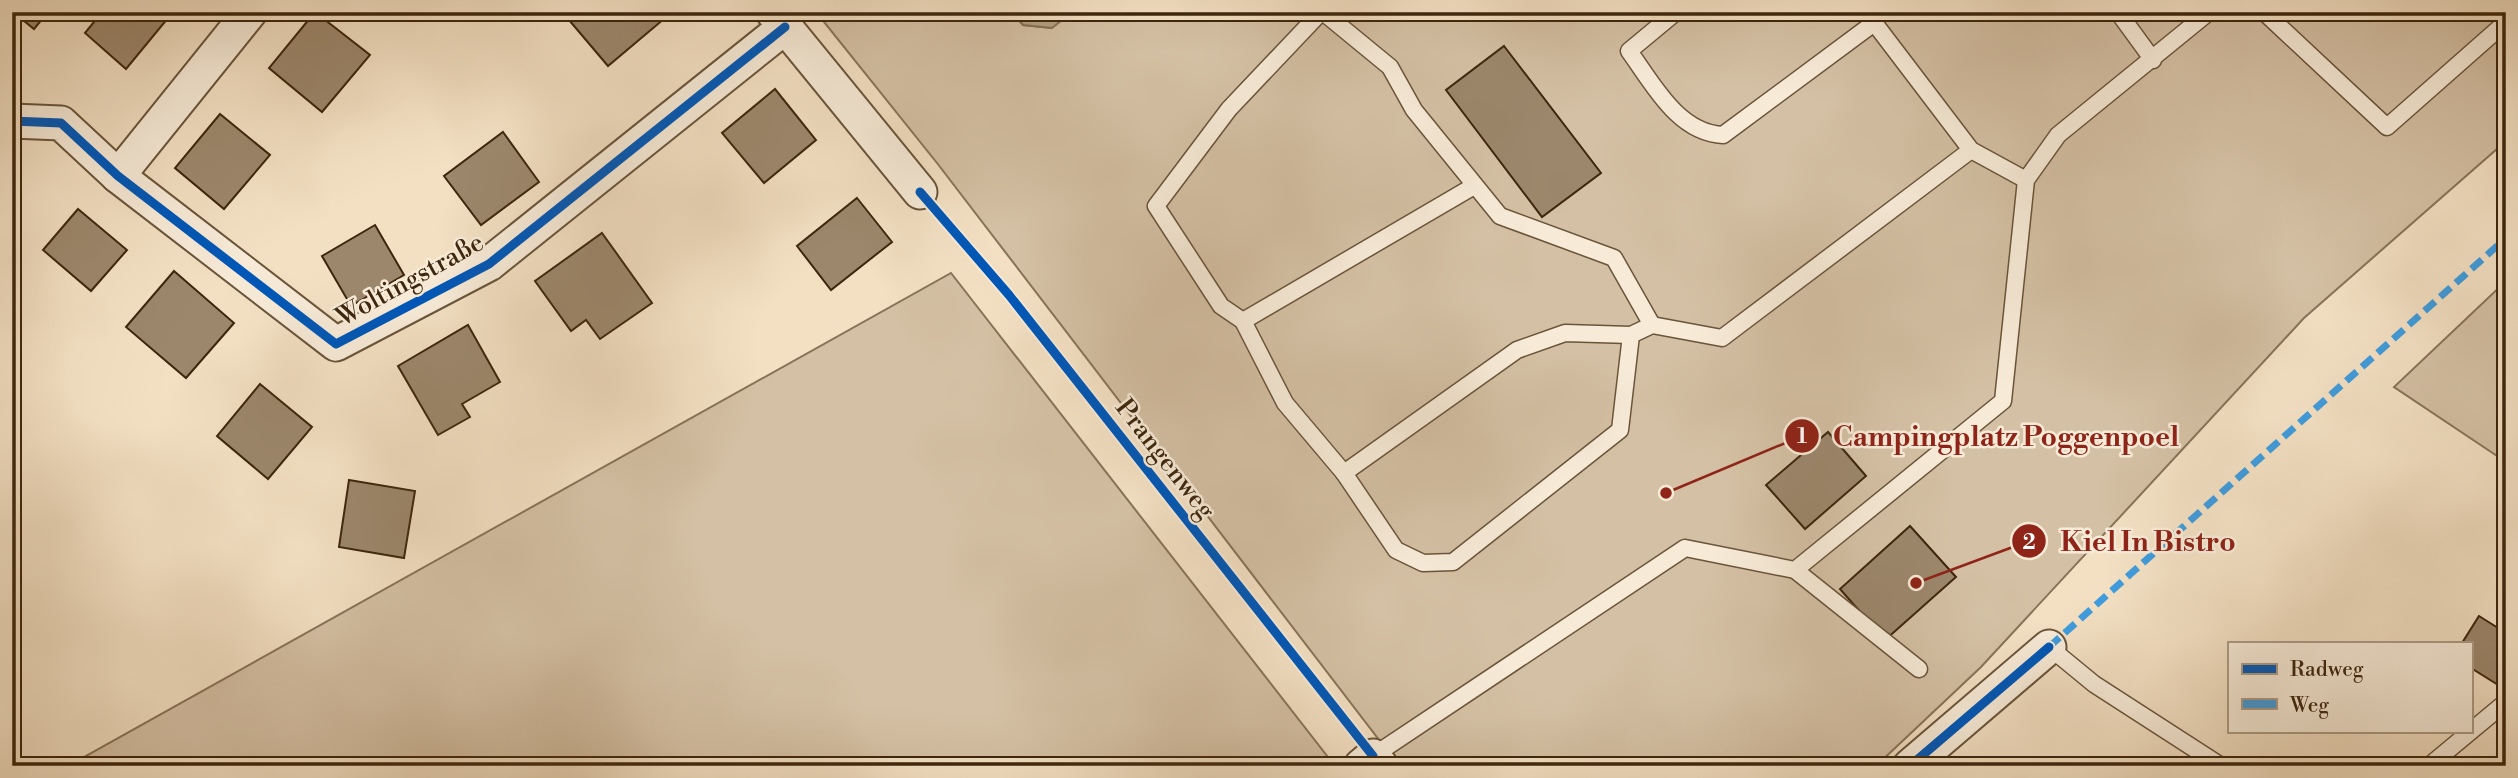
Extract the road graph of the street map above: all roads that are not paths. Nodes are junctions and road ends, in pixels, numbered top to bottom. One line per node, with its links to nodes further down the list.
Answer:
1 (250, 12): 13 (street)
2 (1322, 12): 15 (lane); 17 (lane)
3 (1676, 12): 7 (lane)
4 (2118, 12): 10 (lane)
5 (2209, 12): 10 (lane)
6 (2264, 12): 9 (lane)
7 (1870, 18): 12 (lane)
8 (779, 20): 13 (street, Woltingstraße); 16 (street)
9 (2506, 22)
10 (2153, 60): 14 (lane)
11 (12, 121): 13 (street, Woltingstraße)
12 (1971, 150): 14 (lane); 18 (lane)
13 (118, 176)
14 (2026, 180): 21 (lane)
15 (1474, 186): 17 (lane); 18 (lane)
16 (920, 192)
17 (1243, 321): 20 (lane)
18 (1652, 325): 19 (lane)
19 (1631, 335): 20 (lane); 20 (lane)
20 (1344, 473)
21 (1795, 570): 23 (lane); 27 (lane)
22 (2049, 647): 28 (street); 29 (lane)
23 (1919, 669)
24 (2506, 702): 25 (lane)
25 (2472, 730)
26 (2470, 732): 30 (lane)
27 (1371, 762)
28 (1910, 766)
29 (2221, 766)
30 (2429, 766)

